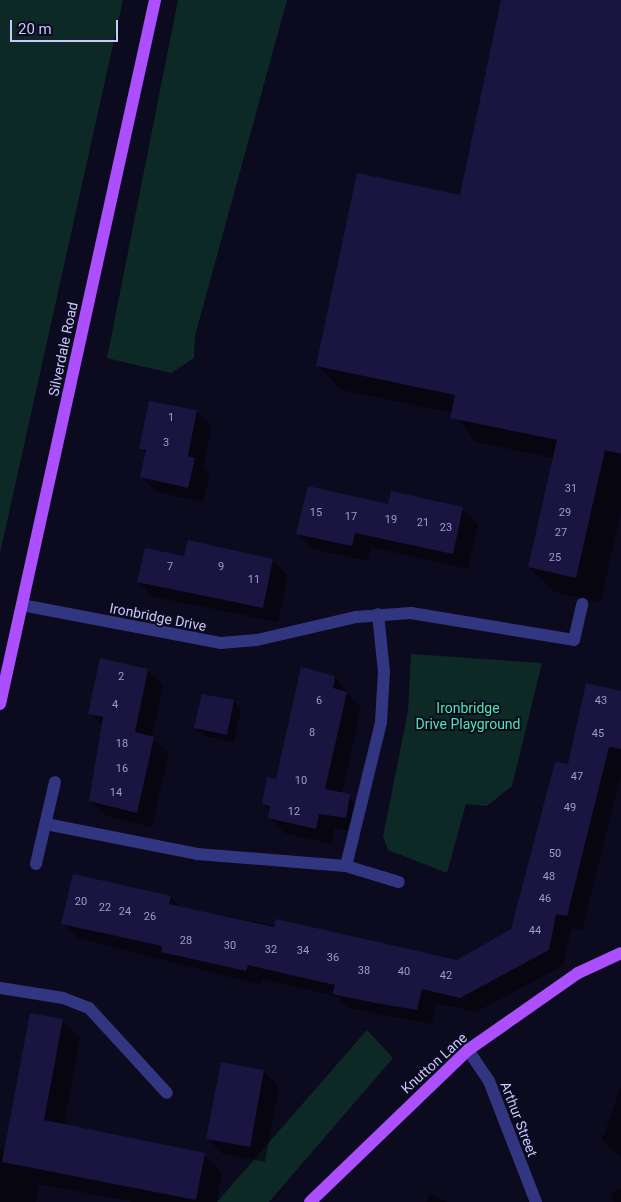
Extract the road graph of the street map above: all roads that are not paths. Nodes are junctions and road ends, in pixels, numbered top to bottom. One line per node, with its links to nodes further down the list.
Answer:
1 (155, 0): 3 (main road, Silverdale Road)
2 (582, 604): 4 (street, Ironbridge Drive)
3 (22, 605): 4 (street, Ironbridge Drive); 5 (main road, Silverdale Road)
4 (378, 614): 9 (street)
5 (0, 704)
6 (55, 782): 7 (street)
7 (46, 824): 8 (street); 9 (street)
8 (36, 864)
9 (346, 866): 10 (street)
10 (400, 882)
11 (621, 953): 13 (main road, Knutton Lane)
12 (0, 988): 14 (street)
13 (468, 1050): 15 (main road, Knutton Lane); 16 (street, Arthur Street)
14 (167, 1093)
15 (310, 1202)
16 (536, 1202)

